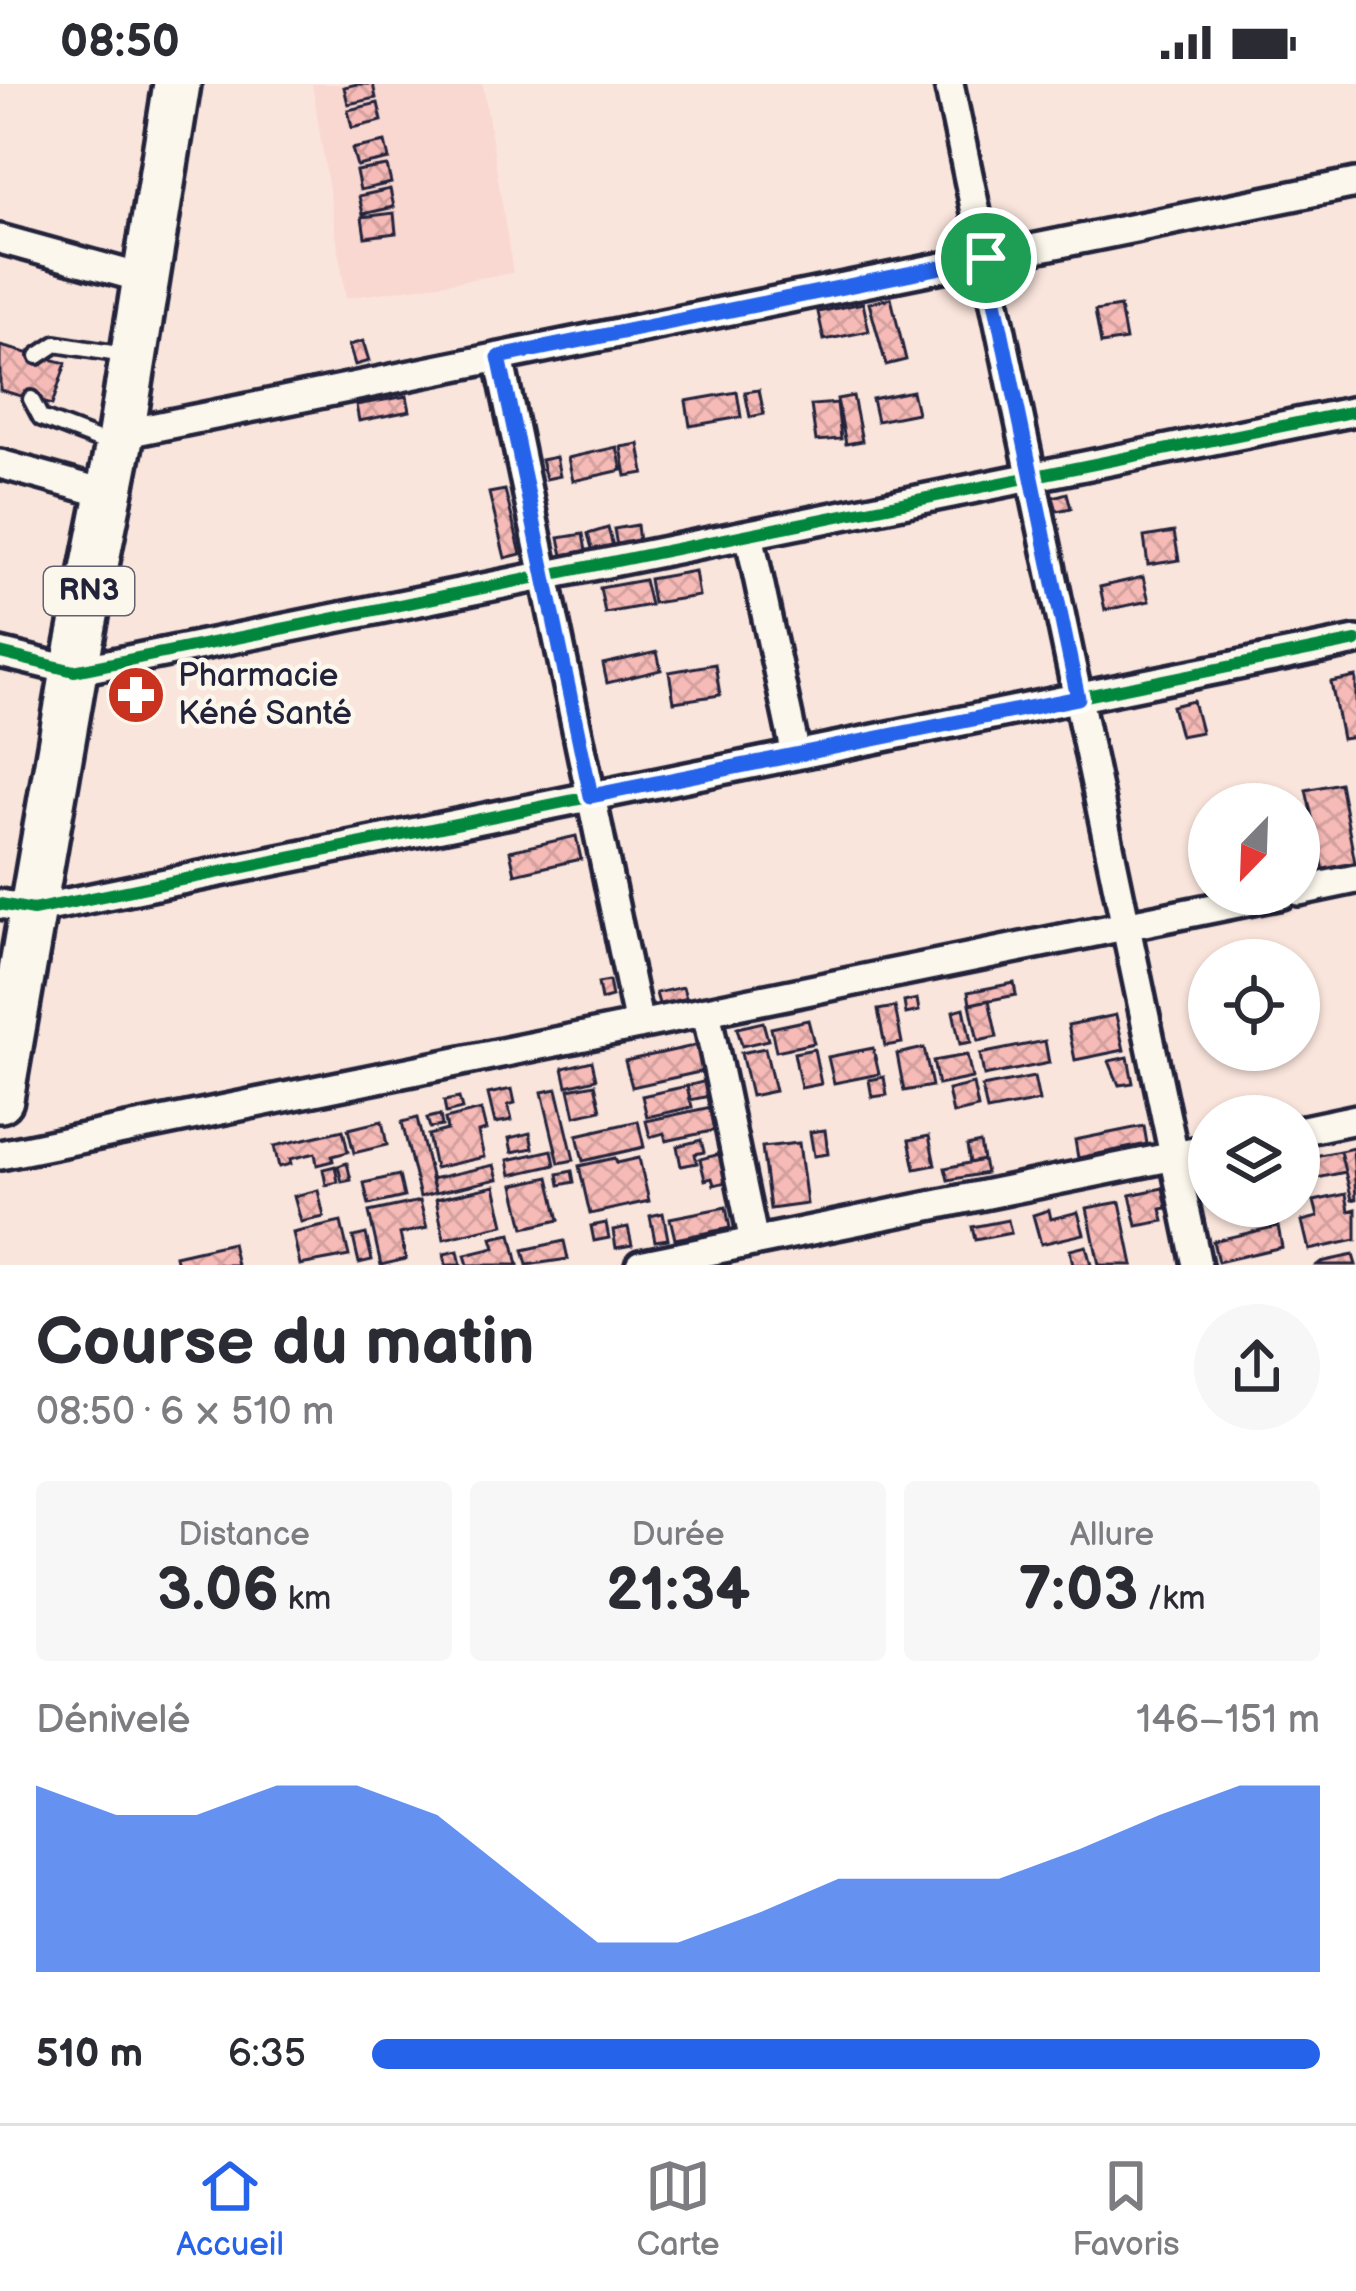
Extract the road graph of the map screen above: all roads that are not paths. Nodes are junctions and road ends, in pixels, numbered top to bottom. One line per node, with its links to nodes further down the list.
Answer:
1 (177, 84): 6 (highway, RN3)
2 (949, 84): 5 (street)
3 (1356, 182): 5 (street)
4 (0, 239): 6 (street)
5 (986, 258): 9 (street); 14 (street)
6 (145, 279): 8 (highway, RN3)
7 (38, 356): 8 (lane)
8 (134, 356): 12 (highway, RN3)
9 (499, 357): 12 (street); 17 (street)
10 (31, 399): 12 (lane)
11 (1356, 411): 14 (street)
12 (120, 441): 15 (highway, RN3)
13 (0, 464): 15 (street)
14 (1032, 476): 16 (street); 21 (street)
15 (108, 494): 20 (highway, RN3)
16 (749, 534): 17 (street); 22 (street)
17 (545, 575): 20 (street); 23 (street)
18 (1356, 641): 21 (street)
19 (0, 652): 20 (street)
20 (74, 671): 26 (highway, RN3)
21 (1078, 698): 22 (street); 28 (street)
22 (796, 755): 23 (street)
23 (591, 796): 26 (street); 30 (street)
24 (1356, 879): 25 (street)
25 (1320, 886)
26 (17, 907): 31 (highway, RN3)
27 (1188, 913): 28 (street)
28 (1126, 926): 29 (street); 36 (street)
29 (706, 1011): 30 (street); 37 (street)
30 (639, 1025): 35 (street)
31 (0, 1099)
32 (1356, 1119): 33 (street)
33 (1320, 1127)
34 (1188, 1153): 36 (street)
35 (0, 1155)
36 (1174, 1156): 37 (street); 39 (street)
37 (754, 1242): 38 (street)
38 (640, 1265)
39 (1197, 1265)

